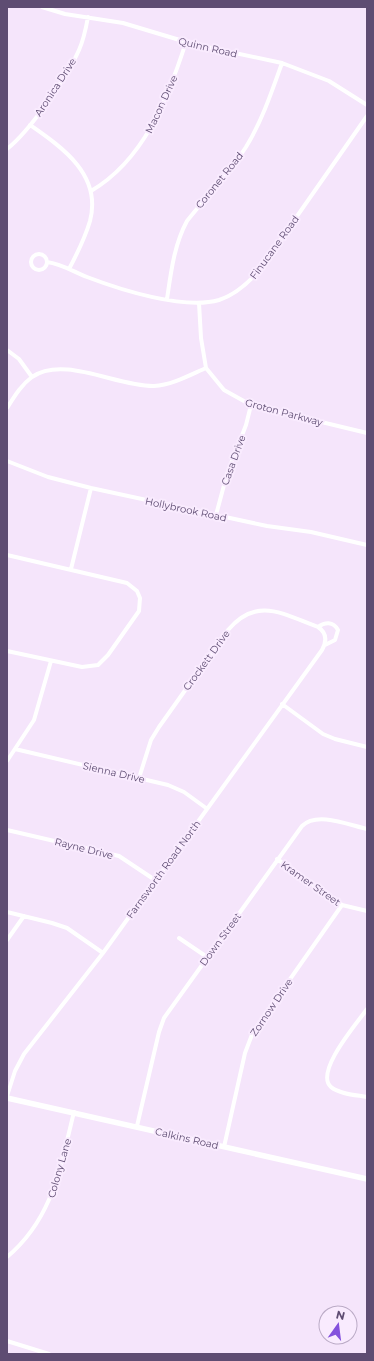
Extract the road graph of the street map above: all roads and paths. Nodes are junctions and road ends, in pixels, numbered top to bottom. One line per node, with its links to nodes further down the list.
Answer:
1 (44, 7): 2 (street, Quinn Road)
2 (88, 17): 3 (street, Quinn Road); 7 (street, Aronica Drive)
3 (186, 42): 4 (street, Quinn Road); 9 (street, Macon Drive)
4 (282, 63): 5 (street, Quinn Road); 12 (street, Coronet Road)
5 (367, 105)
6 (367, 116): 13 (street, Finucane Road)
7 (30, 125): 8 (street, Aronica Drive); 9 (street)
8 (7, 149)
9 (91, 191): 11 (street)
10 (47, 262): 11 (street, Finucane Road)
11 (69, 269): 12 (street, Finucane Road)
12 (166, 299): 13 (street, Finucane Road)
13 (199, 303): 15 (street, Groton Parkway)
14 (7, 350): 16 (street)
15 (206, 368): 16 (street); 17 (street, Groton Parkway)
16 (32, 377): 18 (street)
17 (251, 405): 19 (street, Groton Parkway); 22 (street, Casa Drive)
18 (7, 408)
19 (367, 433)
20 (7, 461): 21 (street, Hollybrook Road)
21 (91, 488): 22 (street, Hollybrook Road); 25 (street)
22 (216, 515): 23 (street, Hollybrook Road)
23 (367, 545)
24 (7, 555): 25 (street)
25 (72, 569): 29 (street)
26 (318, 627): 27 (street); 27 (street, Crockett Drive); 34 (street, Crockett Drive)
27 (325, 645): 30 (street, Farnsworth Road North)
28 (7, 651): 29 (street)
29 (51, 661): 32 (street)
30 (282, 704): 31 (street); 35 (street, Farnsworth Road North)
31 (367, 747)
32 (15, 750): 33 (street); 34 (street, Sienna Drive)
33 (7, 761)
34 (139, 778): 35 (street, Sienna Drive)
35 (206, 808): 39 (street, Farnsworth Road North)
36 (367, 829): 38 (street, Down Street)
37 (7, 830): 39 (street, Rayne Drive)
38 (278, 859): 40 (street, Kramer Street); 47 (street, Down Street)
39 (155, 880): 46 (street, Farnsworth Road North)
40 (342, 905): 41 (street, Kramer Street); 53 (street, Zornow Drive)
41 (367, 911)
42 (7, 912): 43 (street)
43 (24, 916): 45 (street); 46 (street)
44 (179, 938): 47 (street)
45 (7, 940)
46 (103, 953): 49 (street, Farnsworth Road North)
47 (206, 957): 52 (street, Down Street)
48 (367, 1009): 50 (street)
49 (7, 1097): 51 (main road, Calkins Road)
50 (367, 1097)
51 (74, 1112): 52 (main road, Calkins Road); 55 (street, Colony Lane)
52 (137, 1126): 53 (main road, Calkins Road)
53 (224, 1147): 54 (main road, Calkins Road)
54 (367, 1180)
55 (7, 1257)
56 (7, 1341): 57 (street)
57 (49, 1354)

